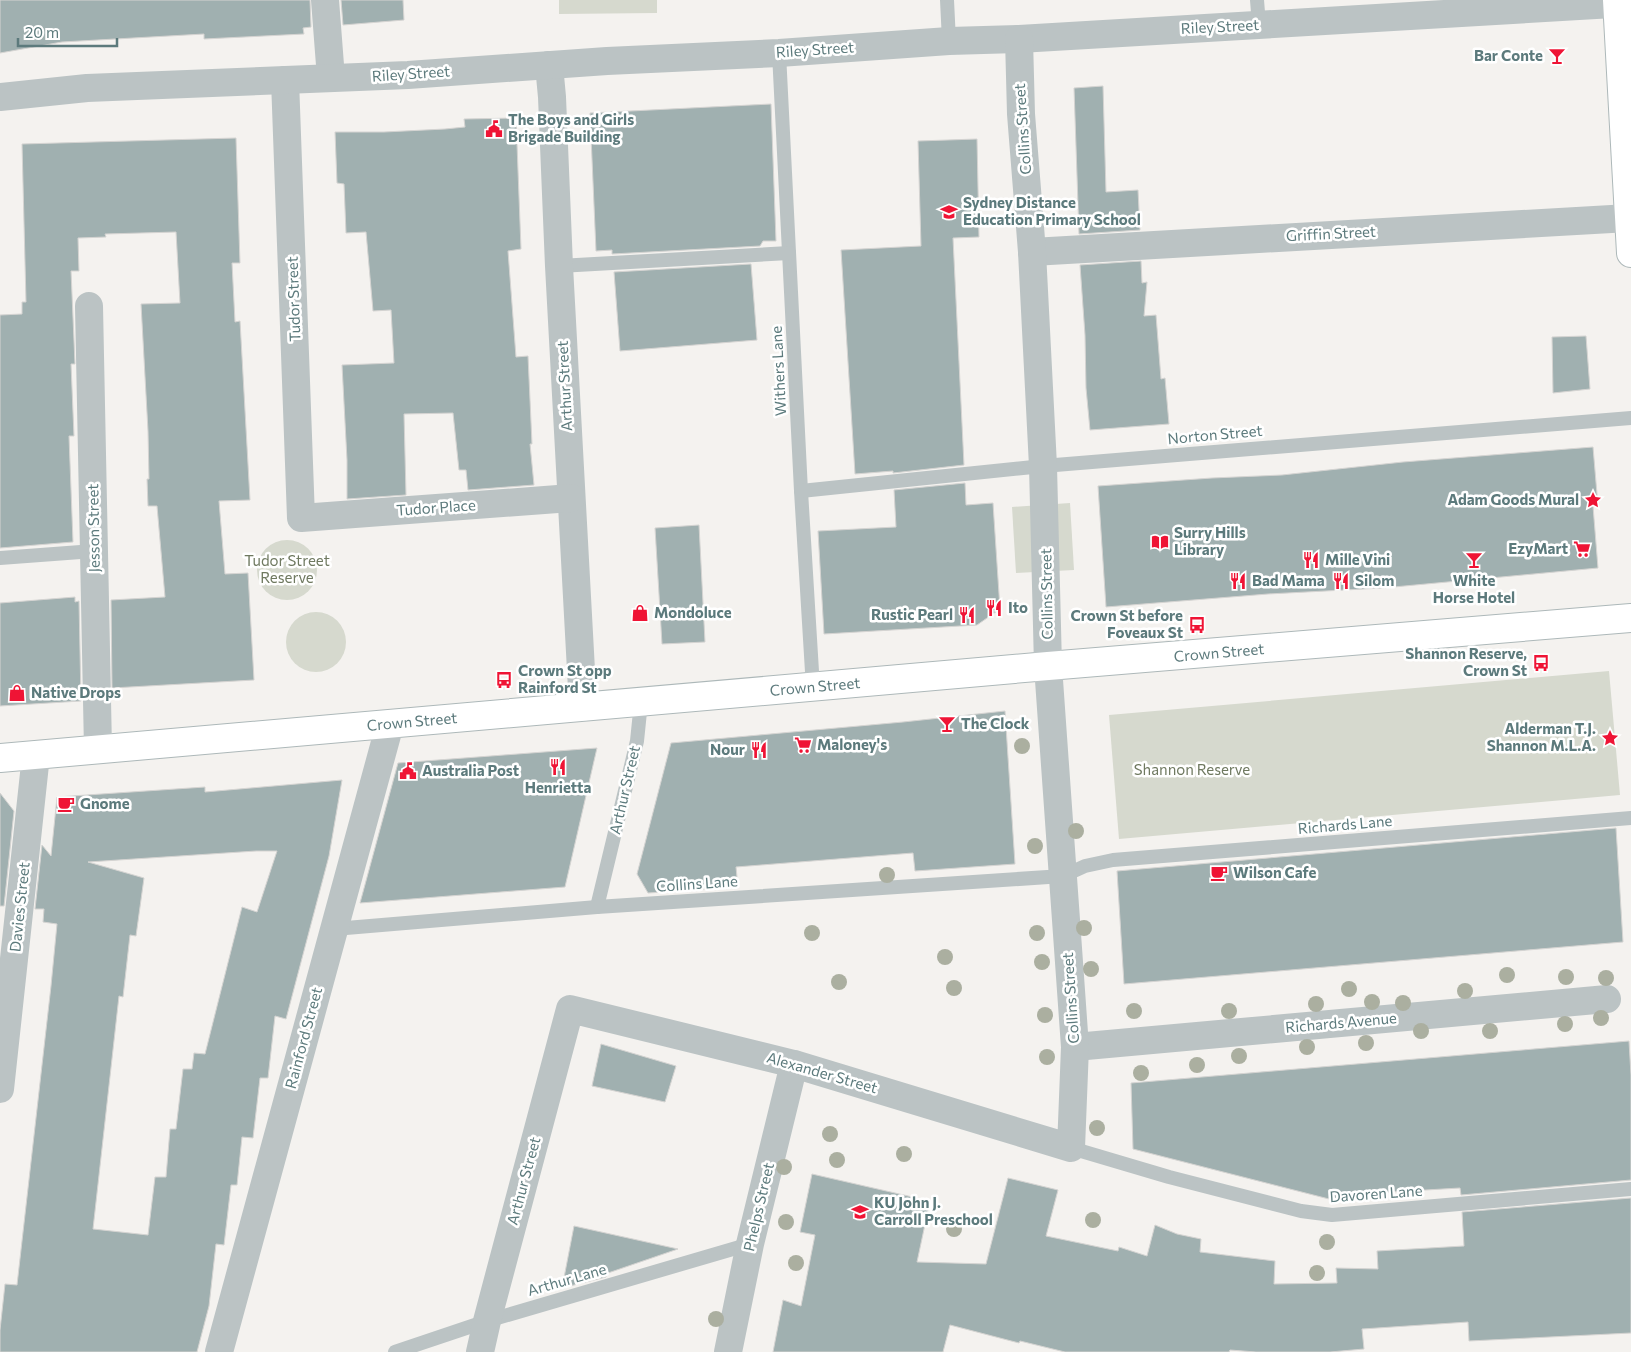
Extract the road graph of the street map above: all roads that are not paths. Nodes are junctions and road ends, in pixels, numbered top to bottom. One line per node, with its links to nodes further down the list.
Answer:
1 (325, 0): 9 (street)
2 (947, 0): 6 (lane)
3 (1622, 2): 4 (street, Riley Street); 12 (street)
4 (1258, 12): 5 (street, Riley Street)
5 (1018, 39): 6 (street, Riley Street); 13 (street, Collins Street)
6 (949, 41): 7 (street, Riley Street)
7 (779, 53): 8 (street, Riley Street); 14 (lane, Withers Lane)
8 (549, 65): 9 (street, Riley Street); 16 (street, Arthur Street)
9 (331, 78): 10 (street, Riley Street)
10 (285, 80): 11 (street, Riley Street); 22 (street, Tudor Street)
11 (0, 97)
12 (1629, 218): 13 (street, Griffin Street); 15 (street)
13 (1032, 252): 19 (street, Collins Street)
14 (789, 253): 16 (lane); 20 (lane, Withers Lane)
15 (1631, 253)
16 (559, 266): 21 (street, Arthur Street)
17 (89, 306): 23 (street, Jesson Street)
18 (1631, 418): 19 (lane, Norton Street)
19 (1043, 466): 20 (lane, Norton Street); 26 (street, Collins Street)
20 (801, 490): 27 (lane, Withers Lane)
21 (571, 498): 22 (street, Tudor Place); 29 (street, Arthur Street)
22 (301, 518)
23 (94, 550): 24 (lane); 31 (street, Jesson Street)
24 (0, 558)
25 (1631, 618): 26 (street, Crown Street)
26 (1048, 666): 27 (street, Crown Street); 35 (street, Collins Street)
27 (813, 688): 28 (street, Crown Street)
28 (641, 702): 29 (street, Crown Street); 36 (lane, Arthur Street)
29 (582, 707): 30 (street, Crown Street)
30 (390, 724): 31 (street, Crown Street); 37 (street, Rainford Street)
31 (98, 749): 32 (street, Crown Street)
32 (36, 755): 33 (street, Crown Street); 42 (street, Davies Street)
33 (0, 758)
34 (1631, 818): 35 (lane, Richards Lane)
35 (1063, 876): 36 (lane, Collins Lane); 40 (street, Collins Street)
36 (597, 907): 37 (lane, Collins Lane)
37 (334, 928): 47 (street, Rainford Street)
38 (1608, 999): 40 (street, Richards Avenue)
39 (570, 1009): 41 (street, Alexander Street); 46 (street, Arthur Street)
40 (1075, 1047): 43 (street, Collins Street)
41 (794, 1064): 43 (street, Alexander Street); 45 (street, Phelps Street)
42 (0, 1089)
43 (1071, 1148): 44 (lane, Davoren Lane)
44 (1631, 1189)
45 (750, 1244): 46 (lane, Arthur Lane); 50 (street, Phelps Street)
46 (487, 1321): 48 (lane, Arthur Lane); 49 (street, Arthur Street)
47 (219, 1352)
48 (395, 1352)
49 (480, 1352)
50 (728, 1352)

